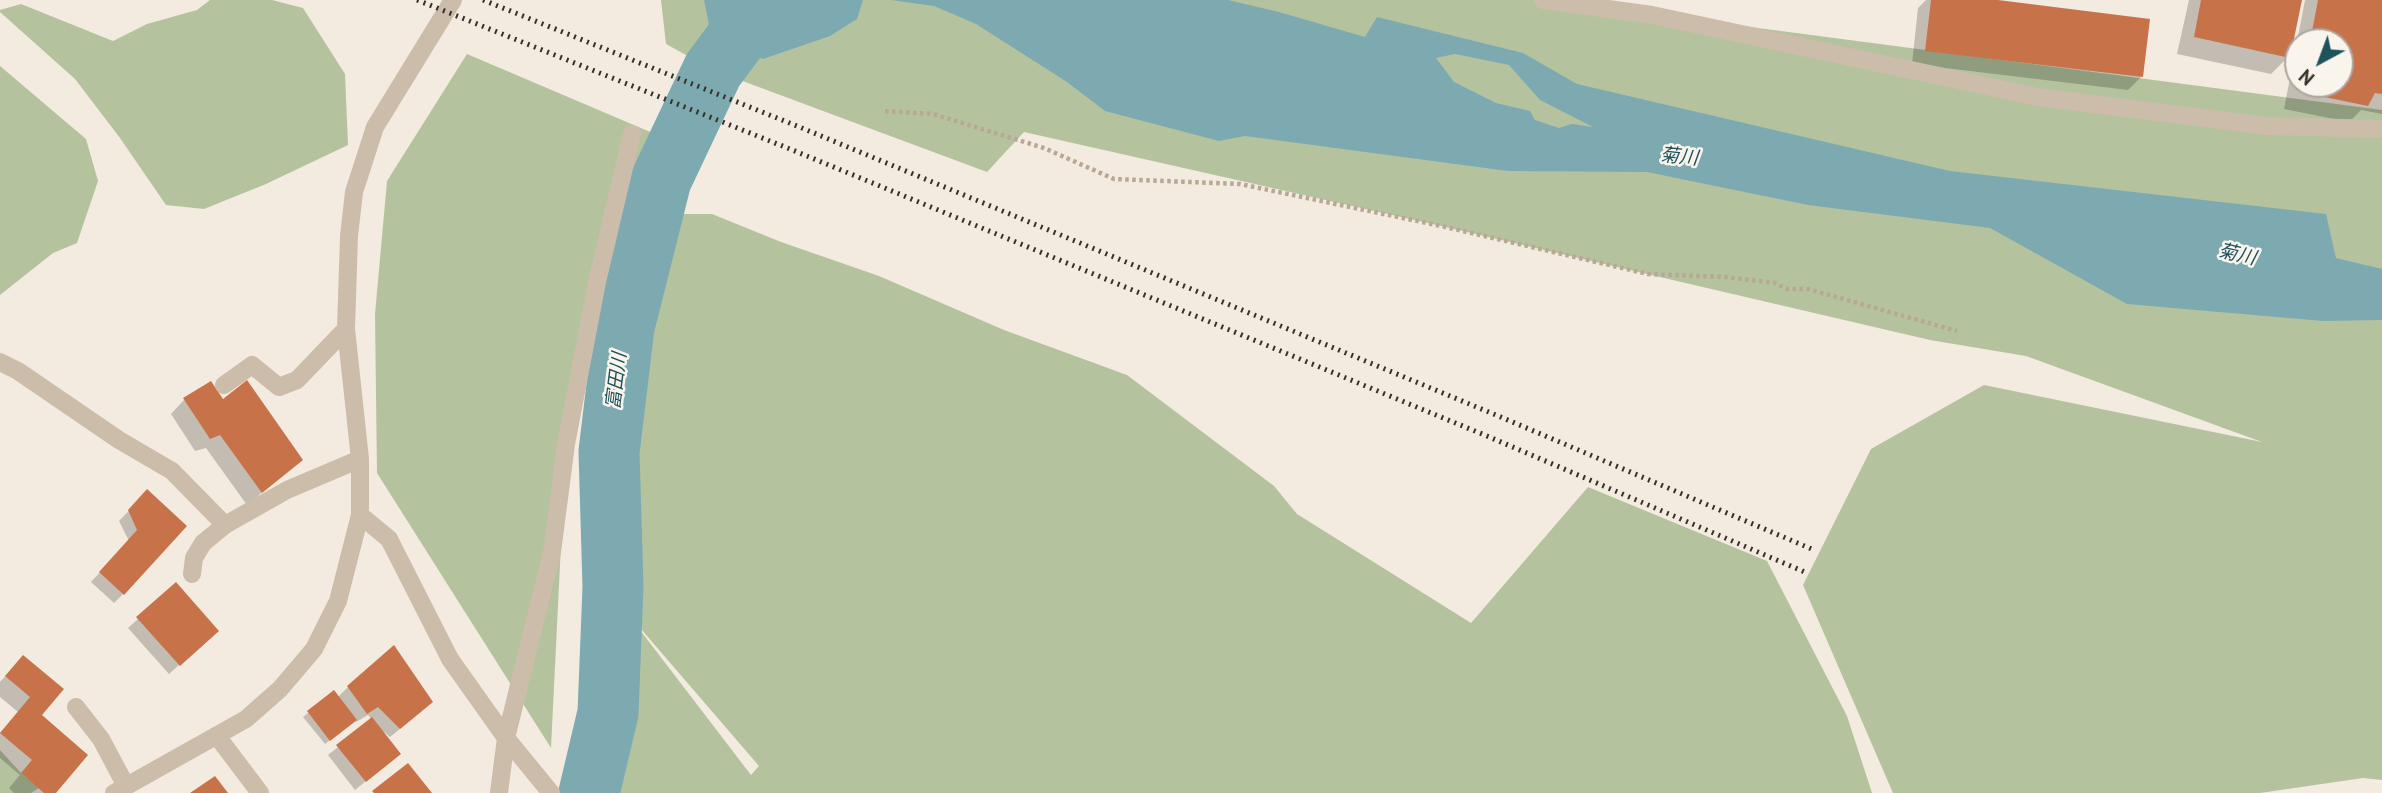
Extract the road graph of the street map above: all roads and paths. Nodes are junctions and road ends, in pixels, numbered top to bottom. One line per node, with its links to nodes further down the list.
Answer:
1 (453, 0): 6 (street)
2 (1543, 0): 4 (street)
3 (885, 111): 7 (path)
4 (2382, 129)
5 (632, 134): 16 (street)
6 (346, 329): 9 (street); 10 (street)
7 (1957, 331)
8 (0, 362): 12 (street)
9 (225, 385)
10 (360, 459): 11 (street); 12 (street)
11 (360, 515): 15 (street); 16 (street)
12 (225, 525): 13 (street)
13 (192, 573)
14 (76, 707): 18 (street)
15 (216, 736): 18 (street); 19 (street)
16 (506, 738): 17 (street); 20 (street)
17 (546, 788)
18 (120, 790)
19 (260, 793)
20 (499, 793)

